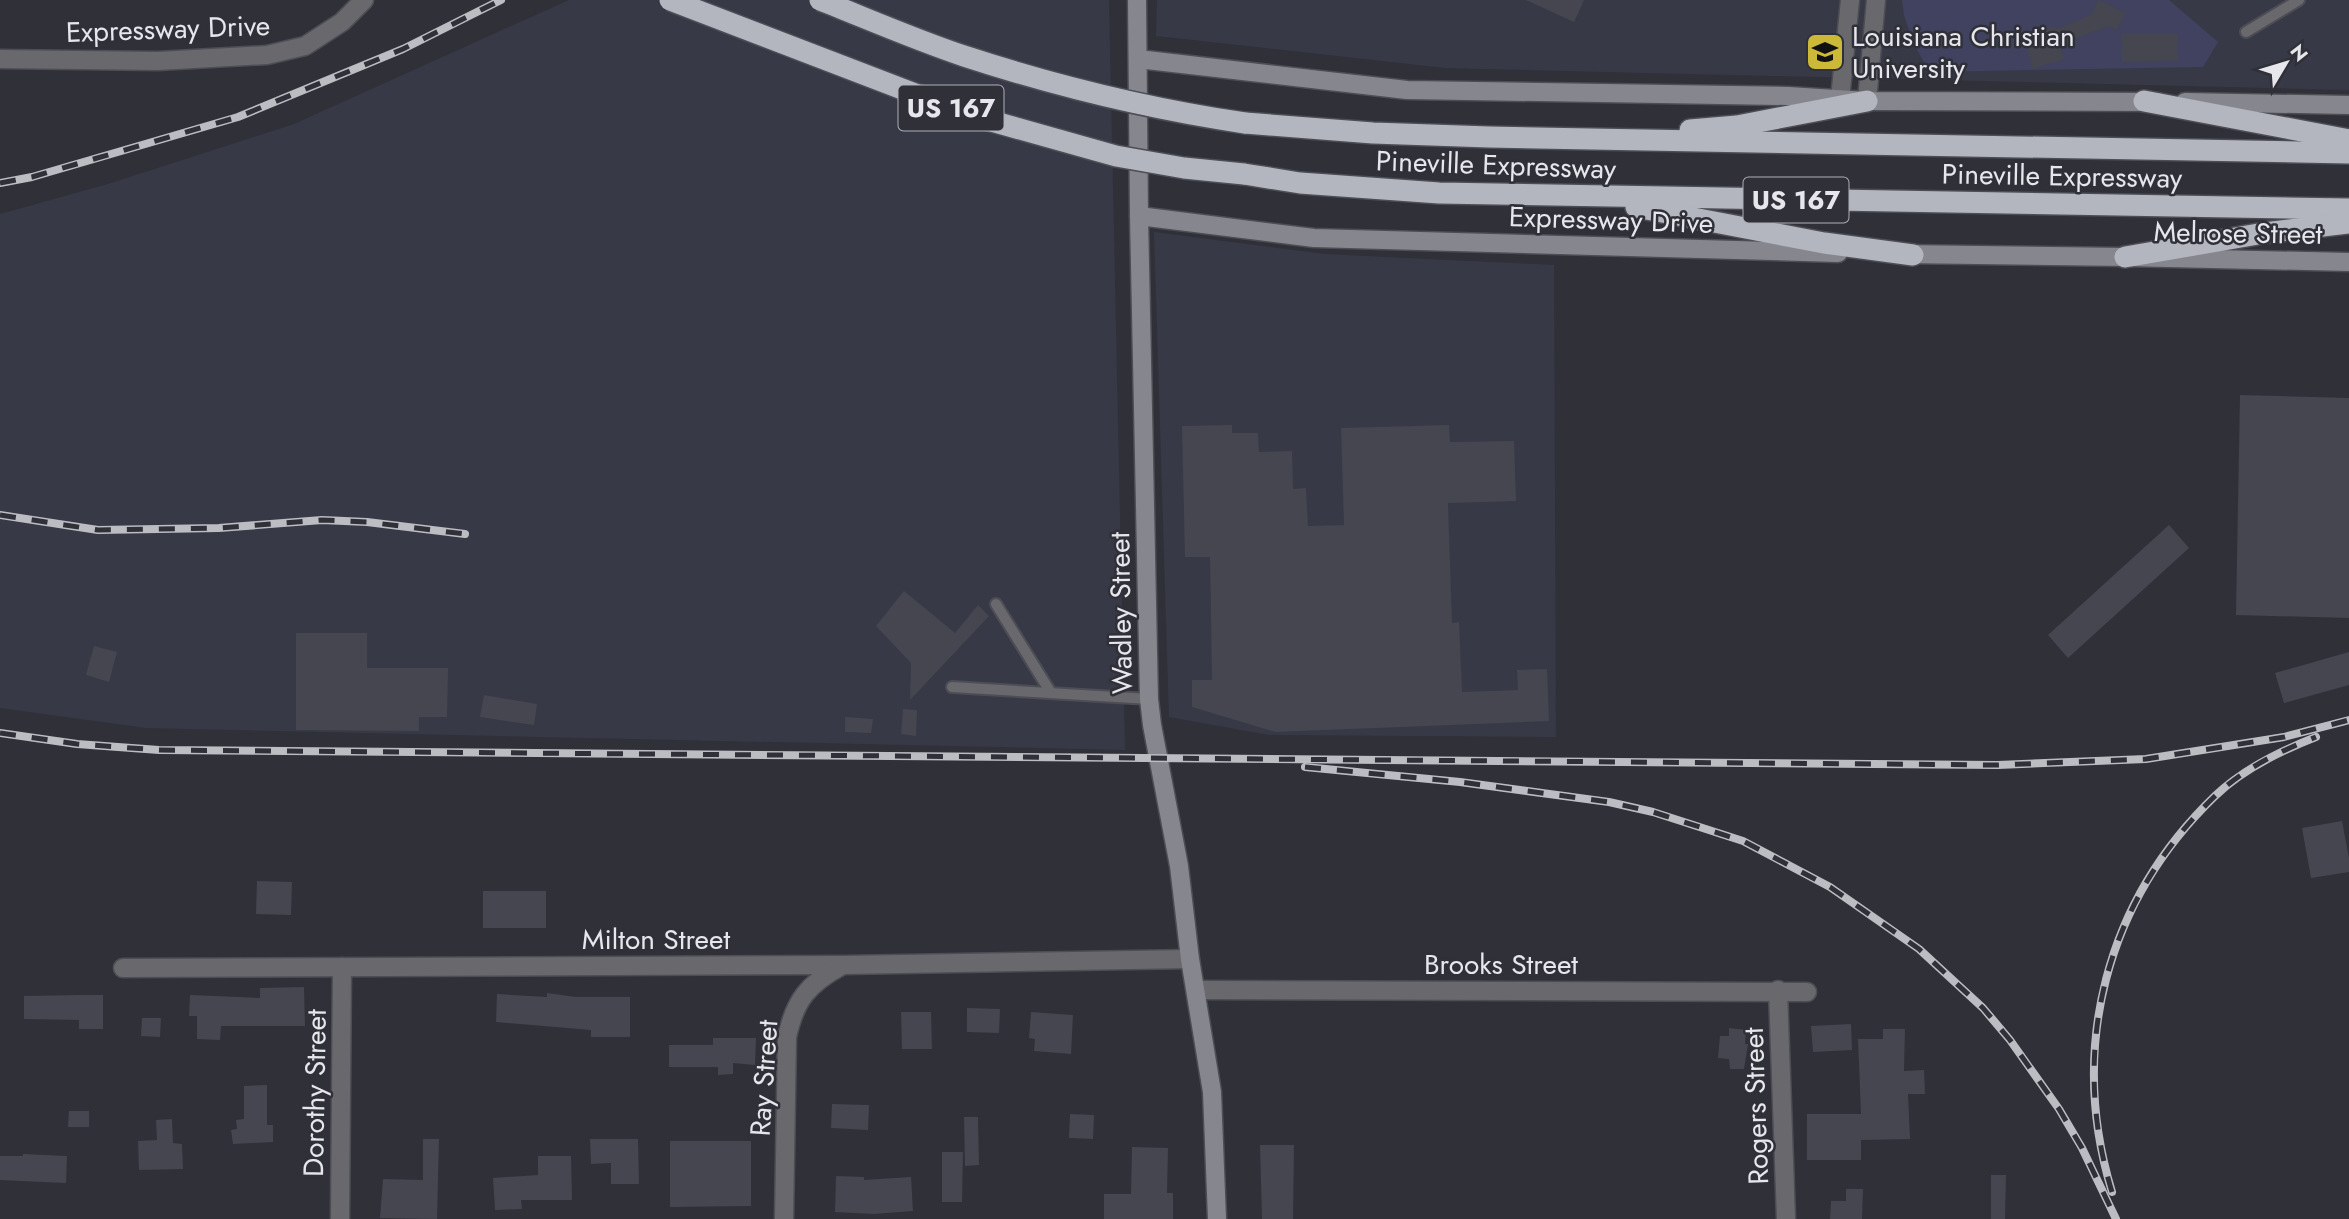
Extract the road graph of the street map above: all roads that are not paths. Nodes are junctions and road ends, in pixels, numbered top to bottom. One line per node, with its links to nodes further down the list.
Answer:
1 (364, 0): 9 (street, Expressway Drive)
2 (670, 0): 18 (highway, Pineville Expressway / US 167, bridge)
3 (820, 0): 15 (highway, Pineville Expressway / US 167, bridge)
4 (1137, 0): 10 (main road, Wadley Street)
5 (1850, 0): 11 (street)
6 (1876, 0): 12 (street)
7 (2299, 0): 8 (lane)
8 (2246, 32)
9 (0, 59)
10 (1138, 59): 11 (main road); 20 (main road, Wadley Street)
11 (1840, 99): 12 (main road)
12 (1867, 101): 13 (main road); 15 (highway)
13 (2144, 101): 14 (main road); 16 (highway)
14 (2349, 105)
15 (1589, 138): 17 (highway, Pineville Expressway / US 167)
16 (2349, 140)
17 (2349, 153)
18 (1589, 197): 19 (highway, Pineville Expressway / US 167); 22 (highway)
19 (2349, 209)
20 (1139, 216): 22 (main road, Expressway Drive); 28 (main road, Wadley Street)
21 (2349, 223): 23 (highway)
22 (1913, 255): 23 (main road, Expressway Drive)
23 (2125, 257): 24 (main road, Melrose Street)
24 (2349, 262)
25 (996, 604): 27 (lane)
26 (952, 687): 27 (lane)
27 (1051, 693): 28 (lane)
28 (1149, 699): 29 (main road, Wadley Street)
29 (1190, 959): 30 (street, Milton Street); 33 (main road, Wadley Street)
30 (844, 965): 31 (street, Milton Street); 37 (street, Ray Street)
31 (342, 967): 32 (street, Milton Street); 36 (street, Dorothy Street)
32 (123, 968)
33 (1196, 990): 34 (street, Brooks Street); 38 (main road, Wadley Street)
34 (1778, 990): 35 (street, Brooks Street); 39 (street, Rogers Street)
35 (1807, 992)
36 (340, 1219)
37 (784, 1219)
38 (1217, 1219)
39 (1786, 1219)

